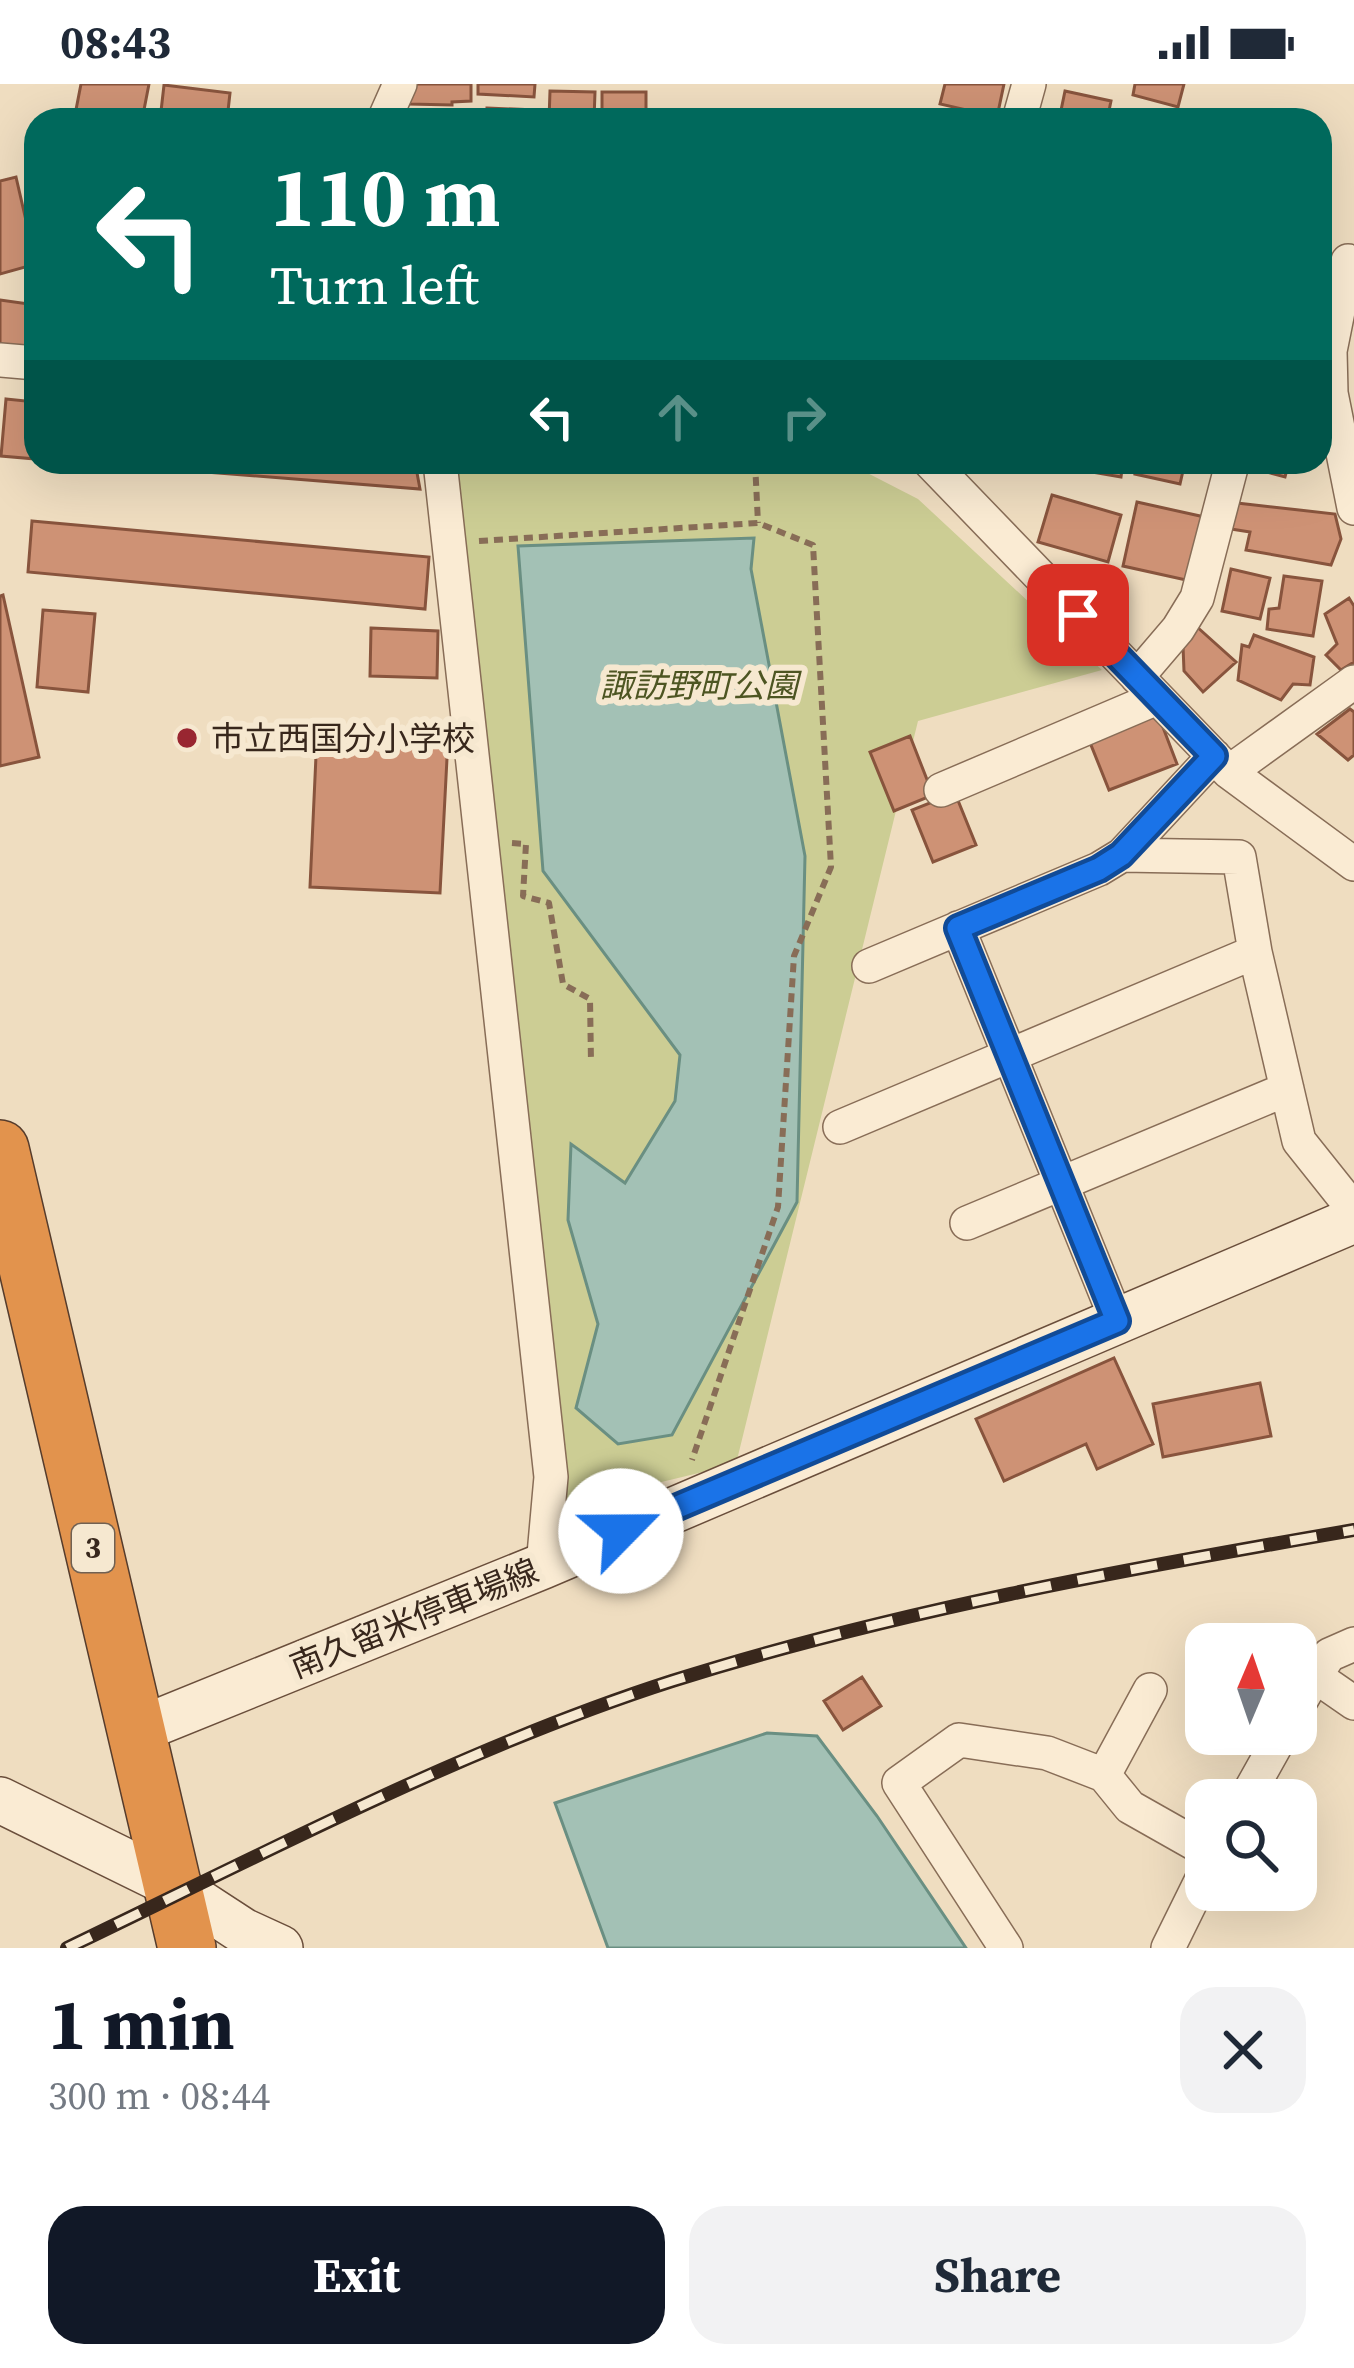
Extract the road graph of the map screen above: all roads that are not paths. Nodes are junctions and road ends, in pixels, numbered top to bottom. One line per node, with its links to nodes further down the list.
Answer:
1 (1348, 261): 2 (street)
2 (1332, 341)
3 (1332, 420): 7 (street)
4 (441, 474): 26 (street)
5 (942, 474): 9 (street)
6 (1229, 474): 9 (street)
7 (1354, 508)
8 (1354, 682): 10 (street)
9 (1147, 687): 10 (street); 11 (street)
10 (1221, 764): 12 (street); 13 (street)
11 (941, 790)
12 (1121, 855): 14 (street); 15 (street)
13 (1354, 864)
14 (958, 928): 16 (street); 17 (street)
15 (1255, 952): 17 (street); 18 (street)
16 (869, 966)
17 (1008, 1056): 19 (street); 21 (street)
18 (1287, 1089): 21 (street); 22 (street)
19 (840, 1127)
20 (0, 1149): 32 (highway, 3)
21 (1060, 1184): 24 (street); 25 (street)
22 (1354, 1210)
23 (1354, 1220): 25 (main road, 南久留米停車場線)
24 (967, 1223)
25 (1117, 1321): 26 (main road, 南久留米停車場線)
26 (543, 1566): 32 (main road, 南久留米停車場線)
27 (1354, 1644): 28 (street)
28 (1317, 1673)
29 (1317, 1677): 31 (street)
30 (1150, 1690): 33 (street)
31 (1354, 1703)
32 (136, 1731): 36 (highway, 3)
33 (1103, 1774): 35 (street); 40 (street)
34 (0, 1799): 36 (main road)
35 (1185, 1838)
36 (171, 1884): 38 (highway, 3); 39 (main road)
37 (1186, 1911): 41 (street)
38 (187, 1948)
39 (280, 1948)
40 (1006, 1948)
41 (1168, 1948)

